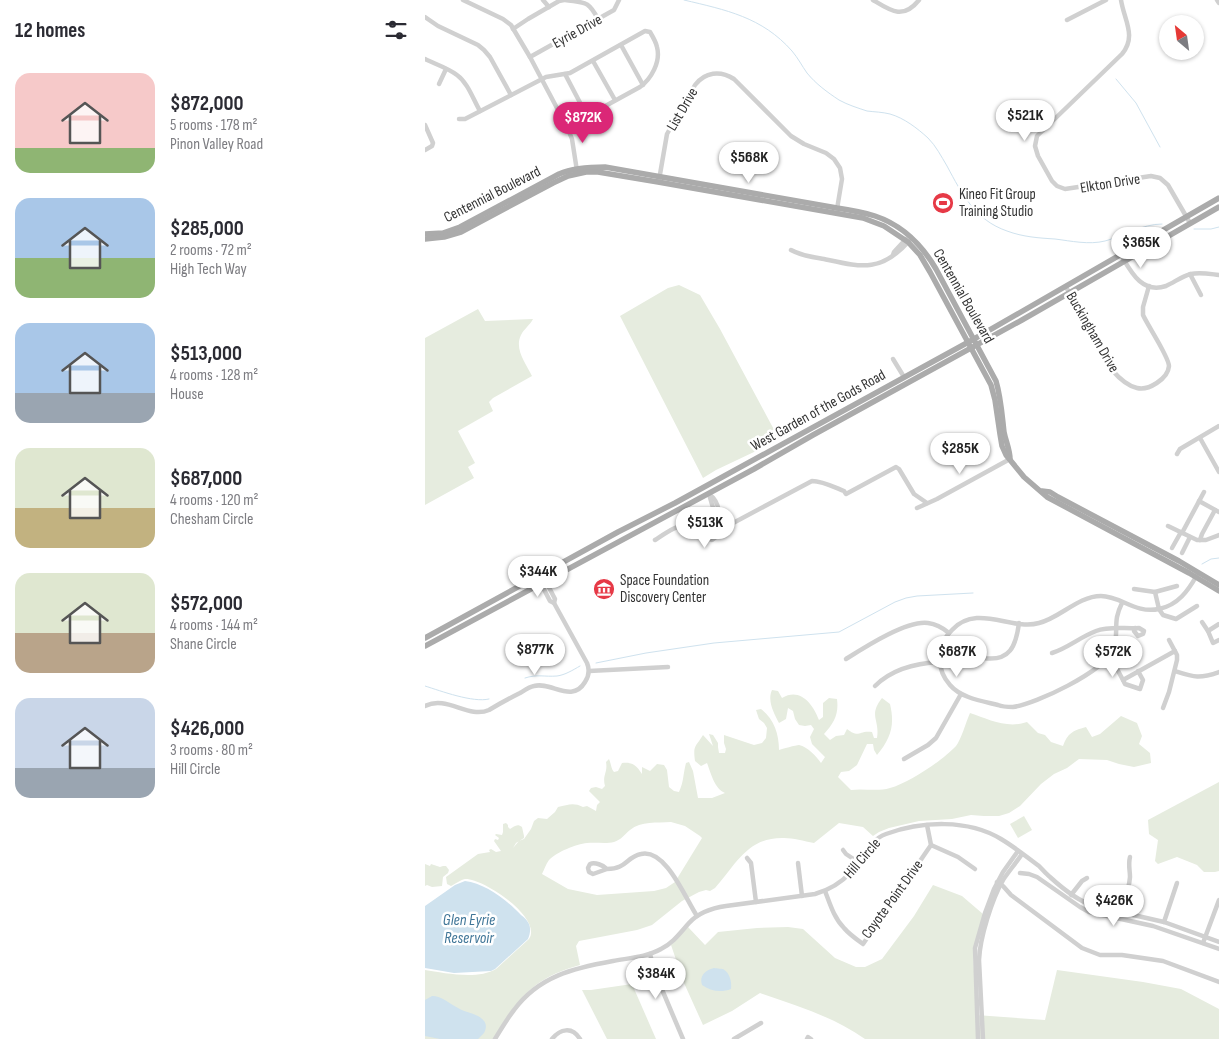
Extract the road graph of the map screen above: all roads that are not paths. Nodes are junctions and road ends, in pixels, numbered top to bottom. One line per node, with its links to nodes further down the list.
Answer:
1 (463, 0): 13 (street)
2 (543, 0): 9 (street)
3 (564, 0): 9 (street); 11 (street)
4 (619, 0): 11 (street, Eyrie Drive)
5 (873, 0): 6 (street)
6 (919, 0)
7 (1107, 0): 12 (street)
8 (1121, 0): 38 (street, Elkton Drive)
9 (549, 7): 13 (street)
10 (425, 17): 23 (street)
11 (598, 19): 15 (street, Eyrie Drive)
12 (1067, 20)
13 (513, 29): 15 (street)
14 (621, 45): 17 (street); 22 (street); 22 (street)
15 (530, 57): 20 (street)
16 (425, 59): 18 (street)
17 (593, 61): 19 (street); 24 (street)
18 (446, 69): 21 (street); 25 (street)
19 (565, 74): 20 (street); 26 (street)
20 (542, 79): 23 (street); 29 (street)
21 (439, 84)
22 (643, 85): 24 (street)
23 (511, 95): 25 (street)
24 (615, 100): 26 (street)
25 (480, 111): 27 (street)
26 (587, 116): 29 (street)
27 (459, 119)
28 (425, 125): 30 (street)
29 (567, 127): 31 (street)
30 (427, 149)
31 (578, 171): 32 (main road, Centennial Boulevard); 40 (main road, Centennial Boulevard); 41 (main road, Centennial Boulevard)
32 (659, 179): 33 (main road, Centennial Boulevard); 34 (main road, Centennial Boulevard); 37 (street, List Drive)
33 (732, 195): 34 (main road); 37 (main road, Centennial Boulevard)
34 (773, 197): 37 (main road, Centennial Boulevard)
35 (1219, 198): 38 (main road, West Garden of the Gods Road)
36 (1219, 207): 39 (main road, West Garden of the Gods Road)
37 (837, 210): 42 (main road, Centennial Boulevard)
38 (1186, 217): 39 (street, Elkton Drive); 44 (main road, West Garden of the Gods Road)
39 (1190, 223): 44 (main road, West Garden of the Gods Road)
40 (425, 234)
41 (425, 239)
42 (908, 239): 43 (street); 51 (main road, Centennial Boulevard)
43 (791, 250)
44 (1123, 258): 47 (street); 48 (main road, West Garden of the Gods Road); 49 (main road, West Garden of the Gods Road)
45 (1190, 274): 46 (street); 47 (street); 50 (street)
46 (1219, 275)
47 (1149, 286): 49 (street, Buckingham Drive)
48 (1066, 287): 49 (street, Buckingham Drive); 51 (main road, West Garden of the Gods Road)
49 (1070, 293): 52 (main road, West Garden of the Gods Road)
50 (1201, 295)
51 (971, 341): 52 (main road, Centennial Boulevard); 54 (main road, West Garden of the Gods Road)
52 (974, 347): 57 (main road, West Garden of the Gods Road); 60 (main road, Centennial Boulevard)
53 (893, 359): 54 (street)
54 (904, 377): 55 (main road, West Garden of the Gods Road)
55 (860, 402): 57 (main road); 81 (main road, West Garden of the Gods Road)
56 (1219, 426): 58 (street)
57 (813, 435): 63 (main road, West Garden of the Gods Road)
58 (1200, 438): 59 (street); 61 (street)
59 (1177, 454)
60 (1010, 459): 65 (street); 79 (main road, Centennial Boulevard)
61 (1219, 472)
62 (1204, 492): 64 (street)
63 (709, 494): 67 (street); 70 (street); 82 (main road, West Garden of the Gods Road)
64 (1199, 501): 68 (street); 72 (street)
65 (927, 503): 66 (street); 70 (street)
66 (917, 508)
67 (713, 511): 69 (street); 70 (street)
68 (1217, 511): 76 (street)
69 (700, 523): 70 (street); 75 (street)
70 (715, 524)
71 (1168, 526): 72 (street)
72 (1181, 533): 74 (street); 77 (street)
73 (1219, 535): 76 (street)
74 (1190, 537): 76 (street); 78 (street)
75 (655, 540)
76 (1200, 540)
77 (1173, 548)
78 (1182, 553)
79 (1176, 563): 80 (main road, Centennial Boulevard); 80 (main road, Centennial Boulevard)
80 (1197, 574): 83 (main road, Centennial Boulevard); 86 (main road, Centennial Boulevard); 90 (street)
81 (539, 575): 82 (street); 98 (main road, West Garden of the Gods Road)
82 (543, 582): 101 (main road, West Garden of the Gods Road); 109 (street)
83 (1219, 584)
84 (1177, 586): 87 (street)
85 (1134, 589): 87 (street)
86 (1219, 591)
87 (1155, 592): 90 (street)
88 (1122, 602): 90 (street); 92 (street); 95 (street)
89 (1197, 606): 90 (street)
90 (1159, 609)
91 (1202, 622): 96 (street)
92 (1019, 623): 97 (street); 105 (street)
93 (1219, 624): 96 (street)
94 (1135, 628): 95 (street)
95 (1117, 629): 103 (street); 115 (street)
96 (1208, 631): 100 (street)
97 (949, 633): 104 (street); 106 (street)
98 (425, 638)
99 (1169, 640): 102 (street)
100 (1219, 640)
101 (425, 646)
102 (1175, 651): 110 (street); 111 (street)
103 (1052, 653)
104 (846, 658)
105 (983, 658)
106 (940, 662): 114 (street); 115 (street)
107 (668, 667): 109 (street)
108 (1117, 669): 113 (street)
109 (589, 671): 116 (street)
110 (1138, 671): 113 (street); 113 (street)
111 (1175, 671): 112 (street); 117 (street)
112 (1219, 672)
113 (1123, 680)
114 (875, 686)
115 (961, 694): 118 (street)
116 (425, 706)
117 (1163, 708)
118 (904, 759)
119 (927, 825): 120 (street, Coyote Point Drive); 122 (street, Hill Circle); 125 (street, Hill Circle)
120 (931, 845): 128 (street); 133 (street, Coyote Point Drive)
121 (843, 850): 125 (street)
122 (1020, 853): 131 (street); 134 (street, Hill Circle)
123 (1130, 857): 139 (street)
124 (747, 858): 138 (street)
125 (858, 862): 133 (street, Hill Circle)
126 (798, 863): 135 (street)
127 (607, 869): 140 (street)
128 (975, 869)
129 (1021, 873): 136 (street)
130 (1087, 878): 134 (street)
131 (999, 883): 147 (street); 156 (street); 157 (street)
132 (1177, 883): 141 (street)
133 (825, 891): 135 (street, Hill Circle)
134 (1072, 894): 136 (street); 139 (street, Hill Circle)
135 (802, 896): 138 (street, Hill Circle)
136 (1068, 899): 144 (street)
137 (1219, 900): 142 (street)
138 (755, 902): 140 (street, Hill Circle)
139 (1122, 912): 141 (street, Hill Circle)
140 (697, 916): 146 (street, Hill Circle)
141 (1164, 922): 142 (street, Hill Circle)
142 (1206, 937): 143 (street, Hill Circle); 144 (street)
143 (1219, 942)
144 (1203, 944): 145 (street)
145 (1219, 949)
146 (650, 954): 149 (street, Hill Circle); 152 (street)
147 (1219, 982)
148 (761, 1023): 153 (street)
149 (495, 1039)
150 (552, 1039): 151 (street)
151 (580, 1039)
152 (683, 1039)
153 (733, 1039)
154 (807, 1039): 155 (street)
155 (811, 1039)
156 (978, 1039)
157 (983, 1039)

